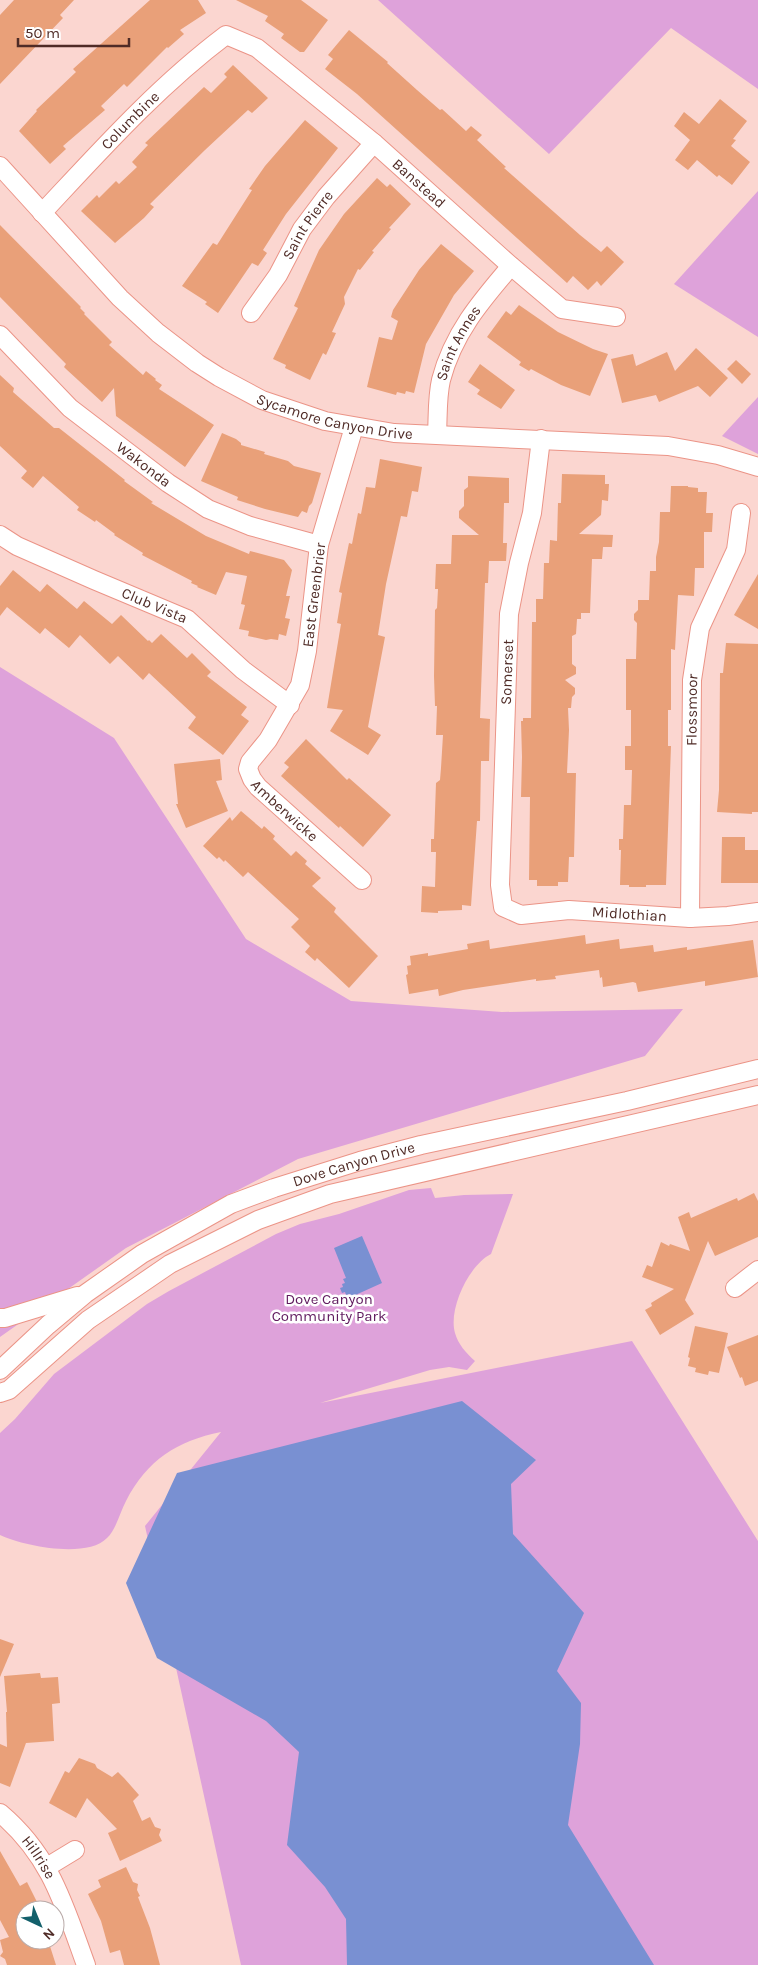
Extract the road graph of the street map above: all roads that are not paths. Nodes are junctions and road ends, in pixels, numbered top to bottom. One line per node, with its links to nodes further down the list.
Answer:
1 (226, 35): 2 (street, Banstead); 4 (street, Columbine)
2 (374, 143): 5 (street, Banstead); 6 (street, Saint Pierre)
3 (0, 166): 4 (street, Sycamore Canyon Drive)
4 (42, 213): 9 (street, Sycamore Canyon Drive)
5 (511, 266): 7 (street, Banstead); 10 (street, Saint Annes)
6 (251, 313)
7 (616, 317)
8 (0, 335): 15 (street, Wakonda)
9 (354, 427): 10 (street, Sycamore Canyon Drive); 15 (street, East Greenbrier)
10 (437, 434): 11 (street, Sycamore Canyon Drive)
11 (541, 439): 12 (street, Sycamore Canyon Drive); 18 (street, Somerset)
12 (758, 467)
13 (741, 513): 20 (street, Flossmoor)
14 (0, 535): 16 (street, Club Vista)
15 (319, 545): 16 (street, East Greenbrier)
16 (290, 705): 17 (street, Amberwicke)
17 (362, 880)
18 (504, 907): 20 (street, Midlothian)
19 (758, 912): 20 (street, Midlothian)
20 (690, 918)
21 (758, 1069): 25 (street, Dove Canyon Drive)
22 (758, 1096): 28 (street, Dove Canyon Drive)
23 (758, 1270): 24 (street)
24 (735, 1288)
25 (85, 1294): 26 (street); 27 (street, Dove Canyon Drive)
26 (0, 1318)
27 (0, 1370)
28 (0, 1393)
29 (0, 1813): 31 (street, Hillrise)
30 (75, 1850): 31 (street)
31 (47, 1866): 32 (street, Hillrise)
32 (86, 1965)

